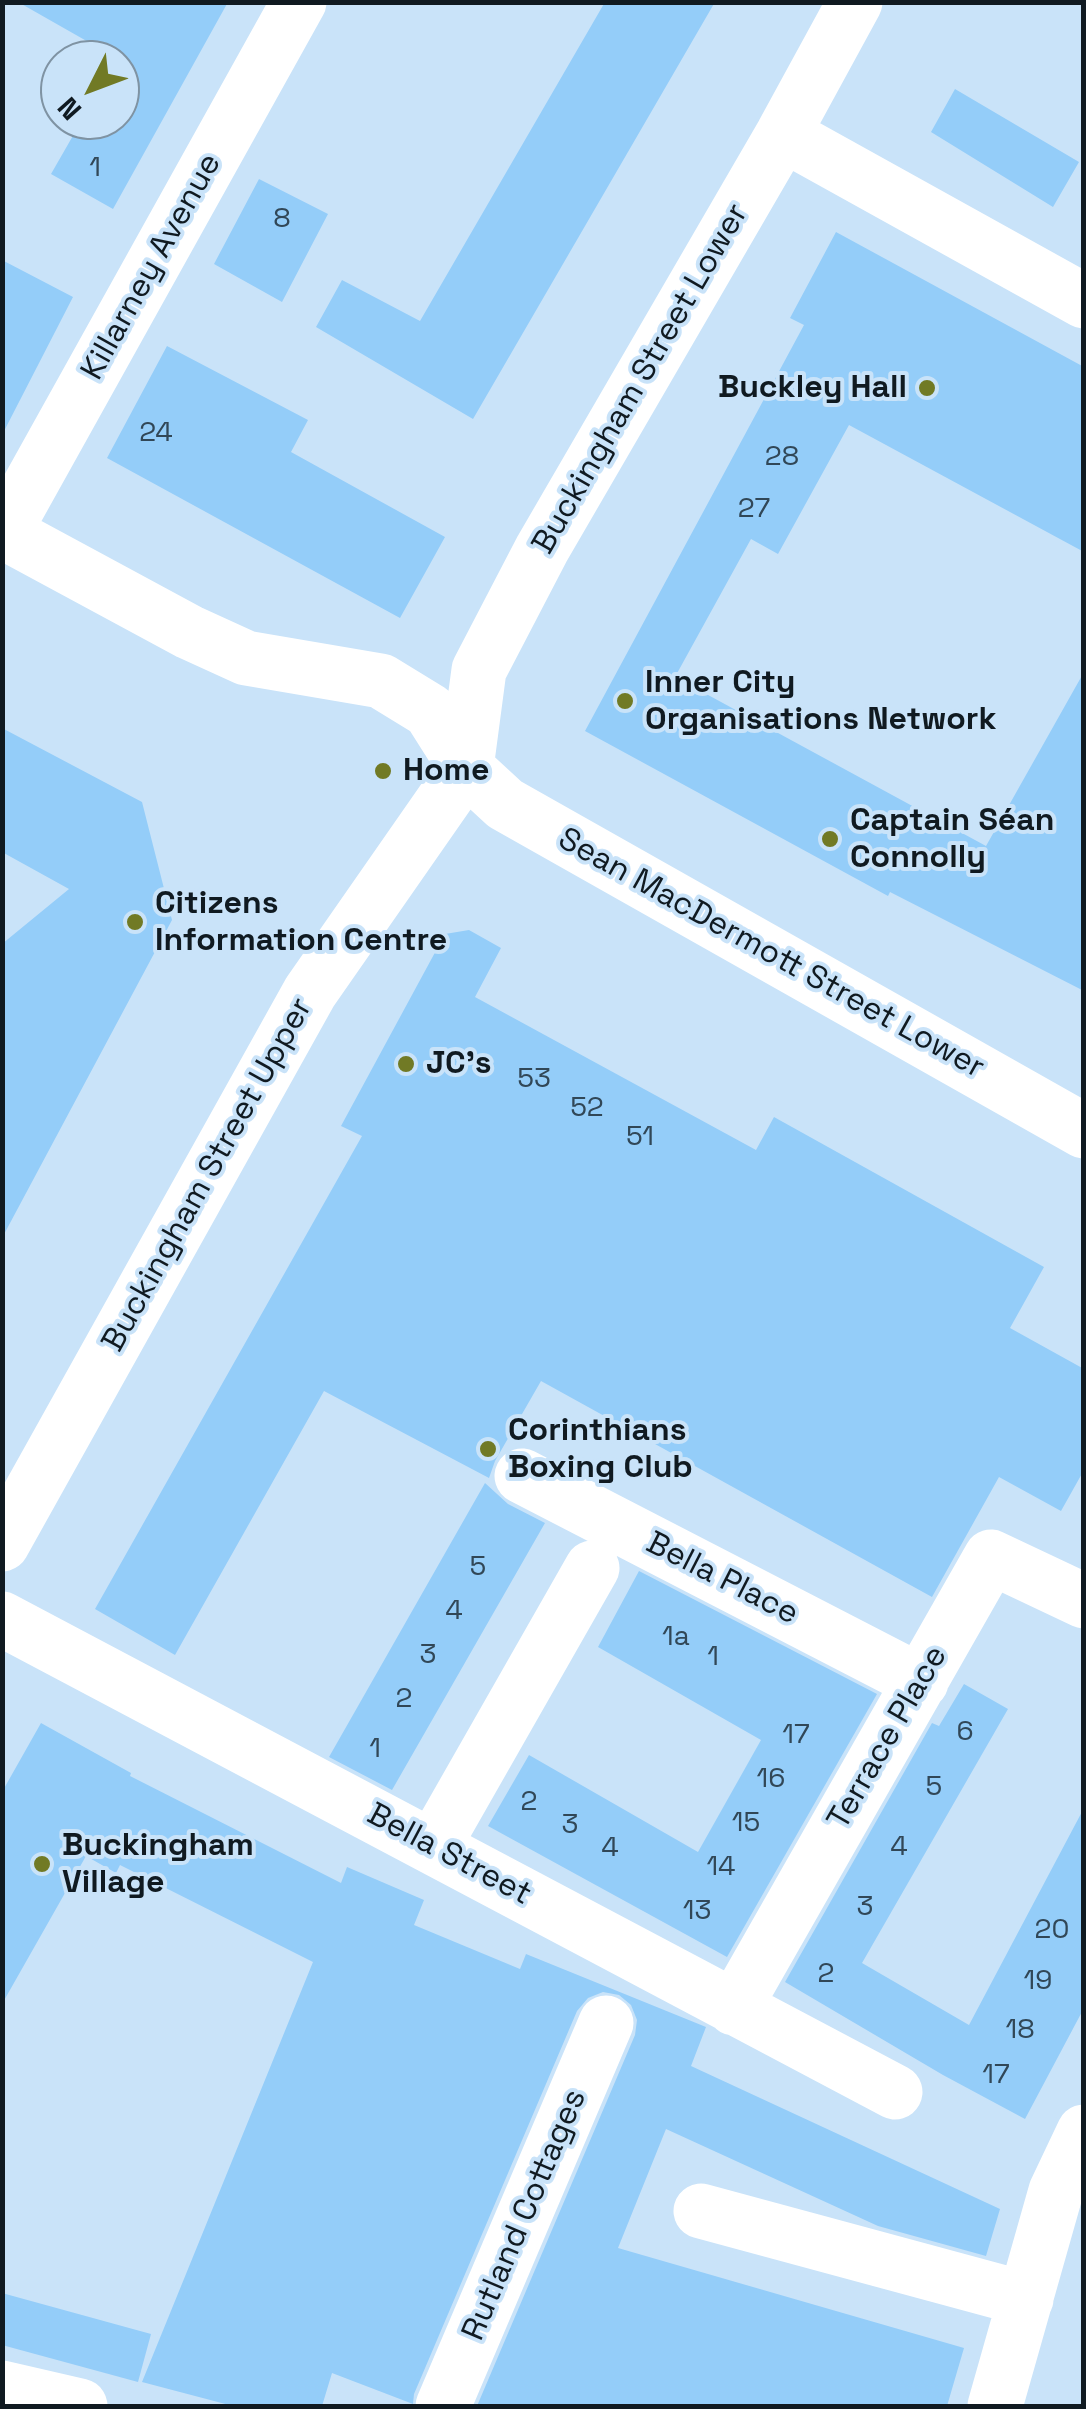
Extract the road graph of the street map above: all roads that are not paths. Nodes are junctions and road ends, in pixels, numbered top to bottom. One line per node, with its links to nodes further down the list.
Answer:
1 (299, 2): 5 (street, Killarney Avenue)
2 (855, 2): 3 (street, Buckingham Street Lower)
3 (783, 134): 4 (street); 6 (street, Buckingham Street Lower)
4 (1084, 300)
5 (3, 531): 6 (street, Sean MacDermott Street Lower)
6 (466, 768): 7 (street, Sean MacDermott Street Lower); 9 (street, Buckingham Street Upper)
7 (1084, 1131)
8 (522, 1476): 13 (street, Bella Place)
9 (2, 1544)
10 (592, 1568): 14 (street)
11 (1084, 1601): 13 (street, Terrace Place)
12 (2, 1620): 14 (street, Bella Street)
13 (921, 1682): 15 (street, Terrace Place)
14 (433, 1848): 15 (street, Bella Street)
15 (734, 2008): 17 (street, Bella Street)
16 (606, 2023): 23 (street, Rutland Cottages)
17 (895, 2092)
18 (1084, 2132): 20 (street)
19 (701, 2211): 20 (street)
20 (1026, 2299): 24 (street)
21 (2, 2388): 22 (street)
22 (80, 2406)
23 (443, 2406)
24 (995, 2406)

